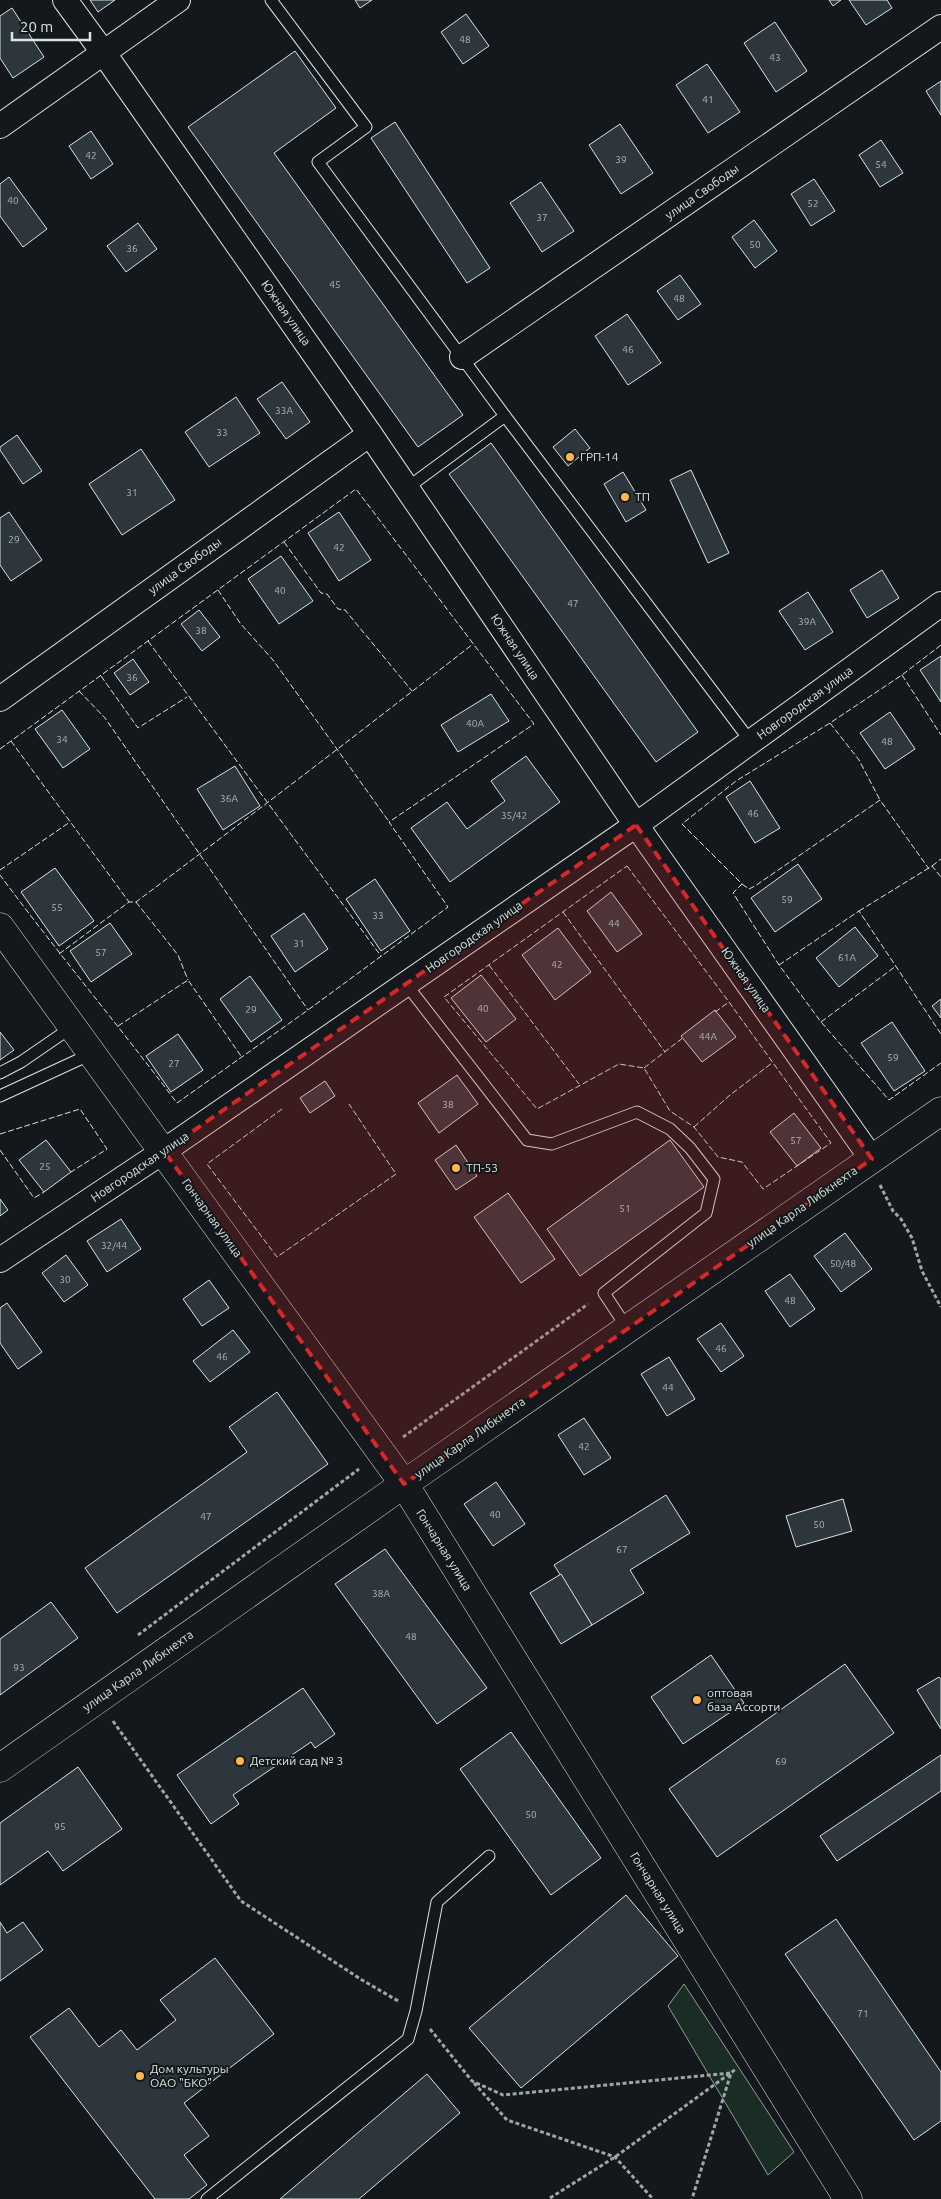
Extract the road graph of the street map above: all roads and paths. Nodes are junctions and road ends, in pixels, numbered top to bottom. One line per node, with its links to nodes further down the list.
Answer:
1 (65, 0): 5 (street, Южная улица)
2 (178, 0): 5 (street)
3 (271, 0): 7 (lane)
4 (941, 27): 7 (street, улица Свободы)
5 (103, 52): 6 (street); 9 (street, Южная улица)
6 (0, 126)
7 (462, 356): 8 (lane)
8 (505, 416): 10 (lane); 13 (lane)
9 (370, 434): 10 (street, Южная улица); 12 (street, улица Свободы)
10 (407, 488): 14 (street, Южная улица)
11 (941, 604): 13 (street, Новгородская улица)
12 (0, 699)
13 (751, 742): 14 (street, Новгородская улица)
14 (636, 825): 16 (street, Новгородская улица); 23 (street, Южная улица)
15 (0, 926): 17 (street, Гончарная улица)
16 (406, 984): 22 (street, Новгородская улица); 25 (lane)
17 (73, 1027): 18 (street, Гончарная улица); 19 (lane)
18 (91, 1054): 20 (lane); 22 (street, Гончарная улица)
19 (0, 1073)
20 (0, 1096)
21 (941, 1111): 23 (street, улица Карла Либкнехта)
22 (164, 1151): 24 (street, Новгородская улица); 28 (street, Гончарная улица)
23 (872, 1158): 26 (path); 27 (street, улица Карла Либкнехта)
24 (0, 1260)
25 (604, 1293): 27 (lane); 28 (path)
26 (941, 1307)
27 (627, 1328): 29 (street, улица Карла Либкнехта)
28 (381, 1453): 29 (street, Гончарная улица); 30 (path)
29 (404, 1484): 32 (street, улица Карла Либкнехта); 35 (street, Гончарная улица)
30 (135, 1638)
31 (111, 1719): 34 (path)
32 (0, 1768)
33 (489, 1856): 34 (lane)
34 (416, 2010): 37 (path); 40 (lane)
35 (758, 2054): 36 (path); 43 (street, Гончарная улица)
36 (731, 2073): 37 (path); 38 (path); 42 (path)
37 (472, 2081): 38 (path)
38 (614, 2157): 39 (path); 41 (path)
39 (550, 2198)
40 (207, 2199)
41 (653, 2199)
42 (692, 2199)
43 (848, 2199)

